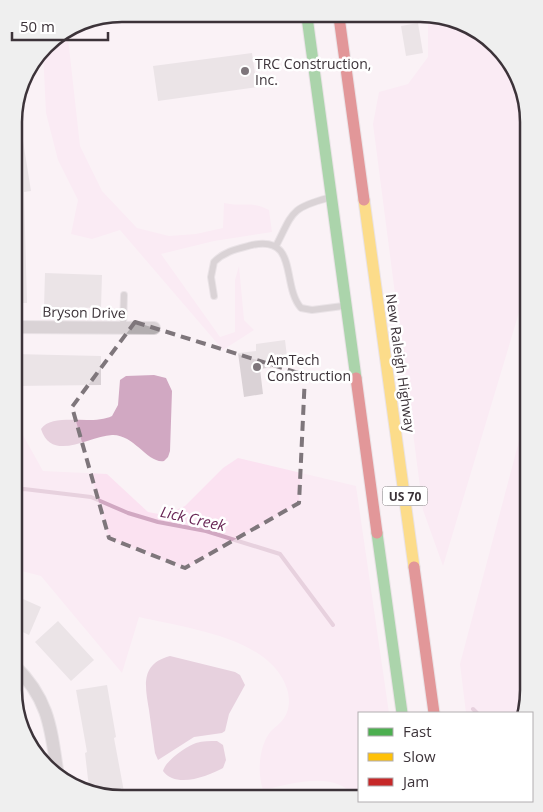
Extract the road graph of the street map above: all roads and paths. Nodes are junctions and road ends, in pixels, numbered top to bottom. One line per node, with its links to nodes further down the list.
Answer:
1 (308, 22): 3 (highway, US 70)
2 (340, 22): 13 (highway, New Raleigh Highway / US 70)
3 (331, 197): 4 (lane); 7 (highway, US 70)
4 (276, 246): 6 (lane); 7 (lane)
5 (124, 295): 9 (lane)
6 (214, 296)
7 (346, 306): 12 (highway, US 70)
8 (22, 327): 9 (street, Bryson Drive)
9 (123, 328): 10 (street, Bryson Drive)
10 (154, 328)
11 (22, 674): 14 (street)
12 (402, 712)
13 (434, 712)
14 (56, 764)

